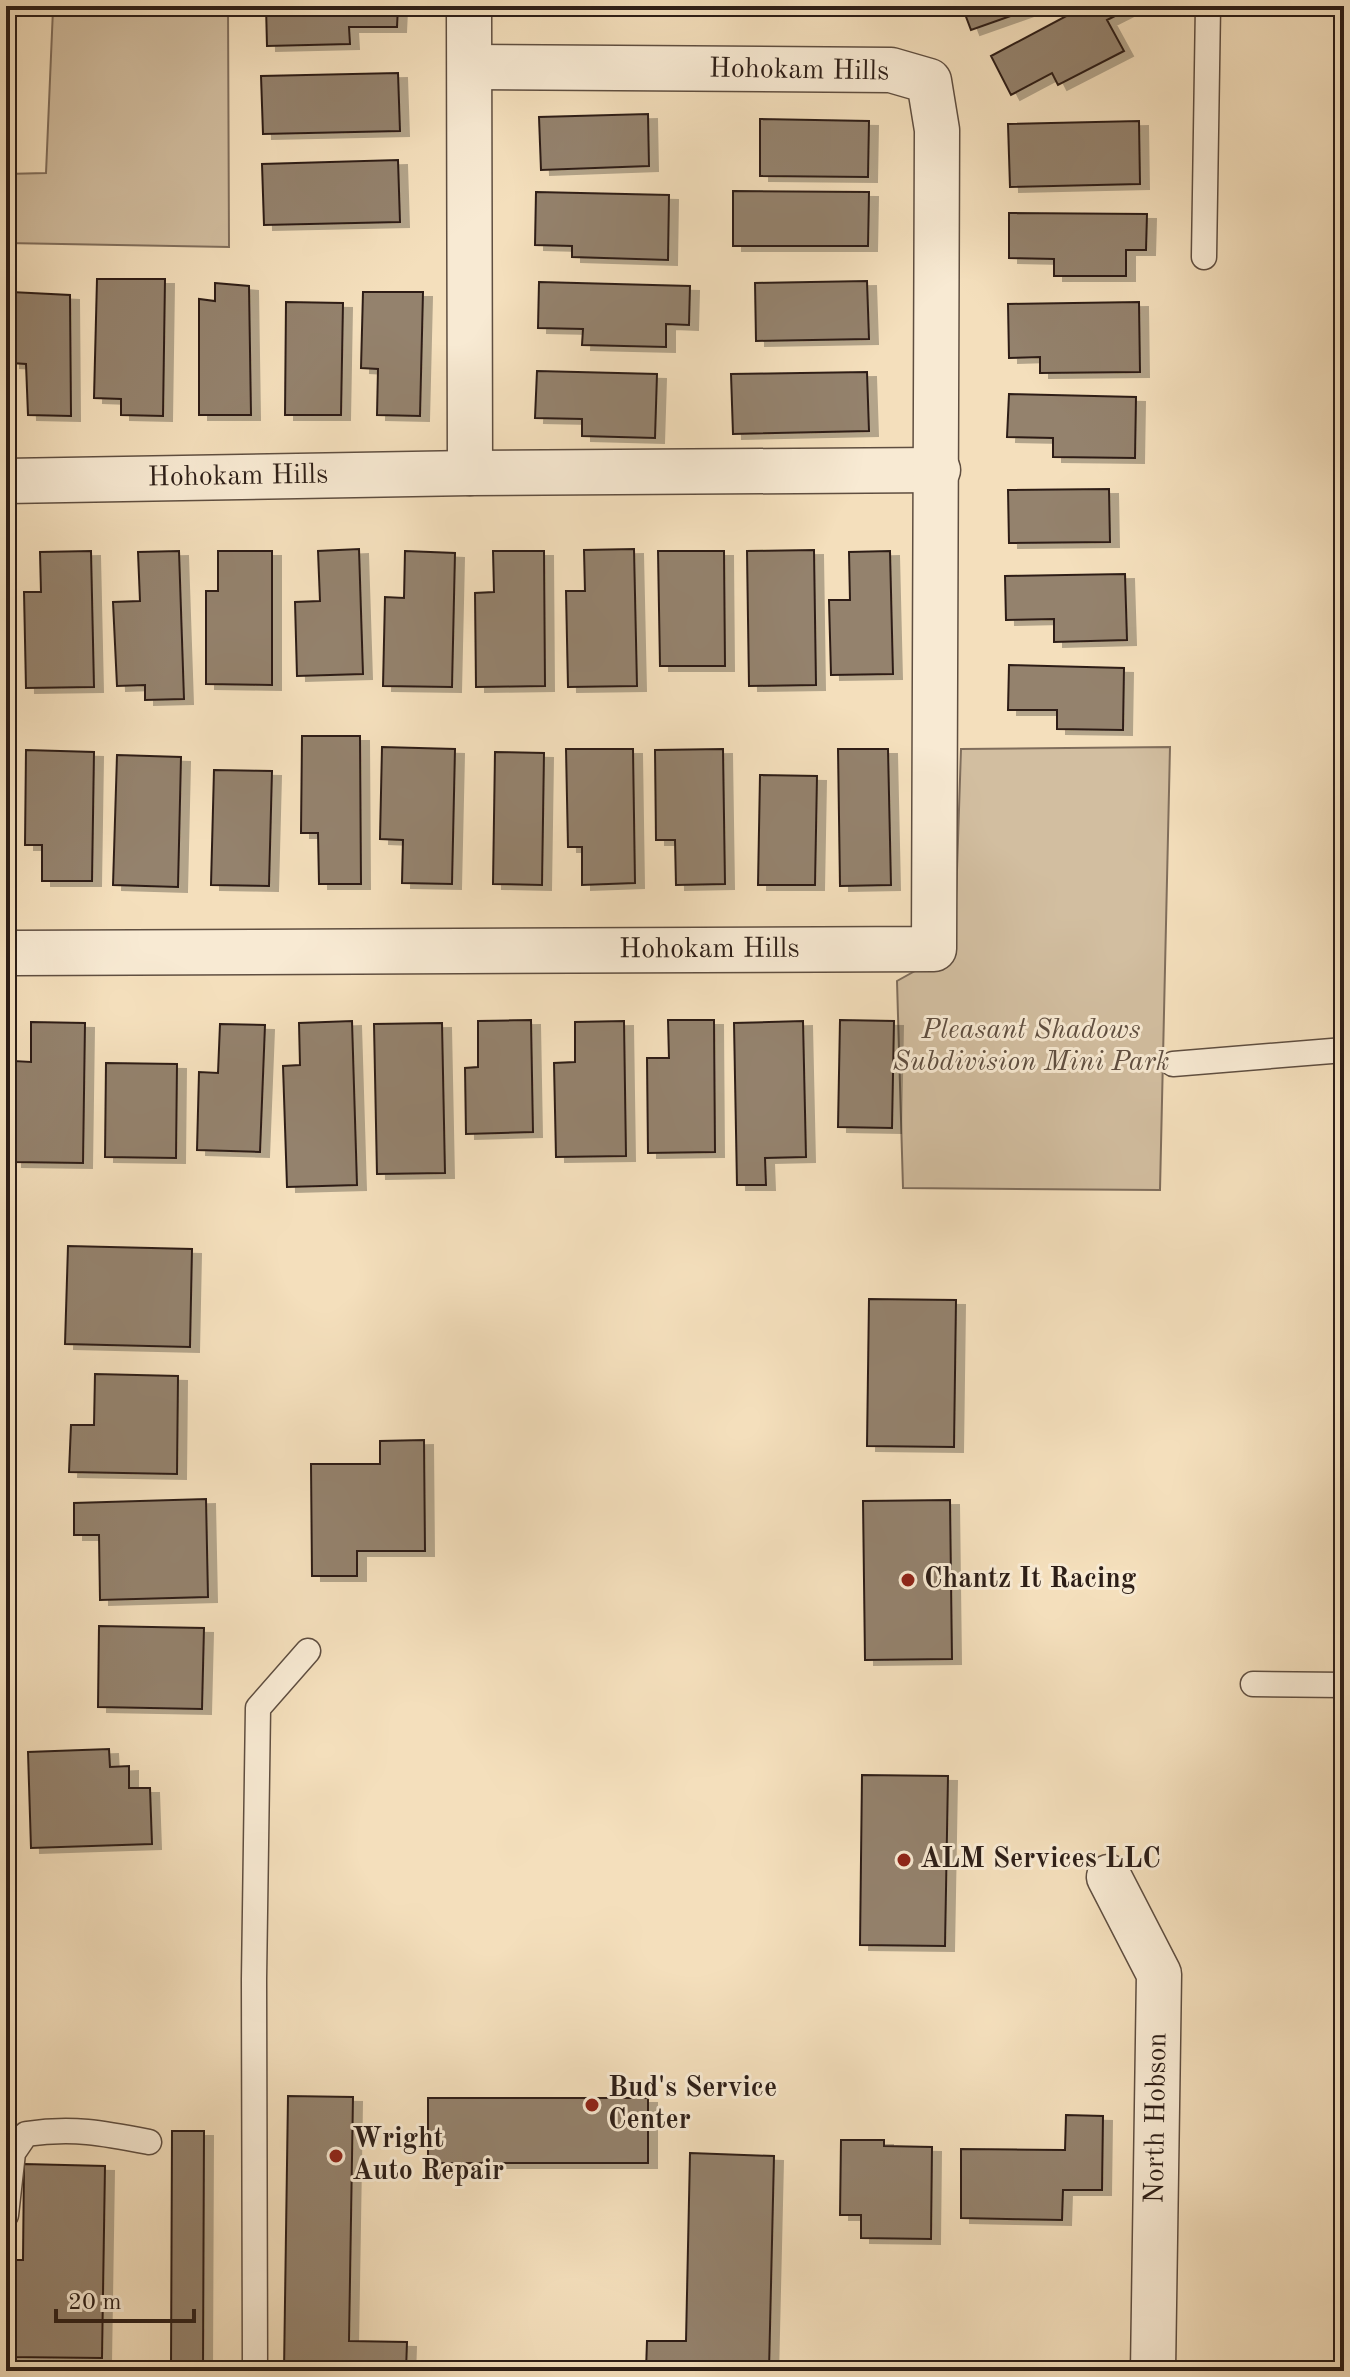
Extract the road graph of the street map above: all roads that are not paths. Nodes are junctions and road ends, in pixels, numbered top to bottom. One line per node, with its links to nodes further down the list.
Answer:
1 (469, 6): 3 (street)
2 (1208, 6): 4 (lane)
3 (470, 67): 5 (street, Hohokam Hills); 6 (street)
4 (1204, 257)
5 (938, 470): 6 (street, Hohokam Hills); 8 (street, Hohokam Hills)
6 (470, 473): 7 (street, Hohokam Hills)
7 (6, 481)
8 (6, 950)
9 (1344, 1050): 10 (lane)
10 (1173, 1064)
11 (308, 1651): 17 (lane)
12 (1253, 1684): 13 (lane)
13 (1344, 1685)
14 (1109, 1877): 18 (street, North Hobson)
15 (149, 2142): 16 (lane)
16 (6, 2215)
17 (255, 2371)
18 (1153, 2371)

